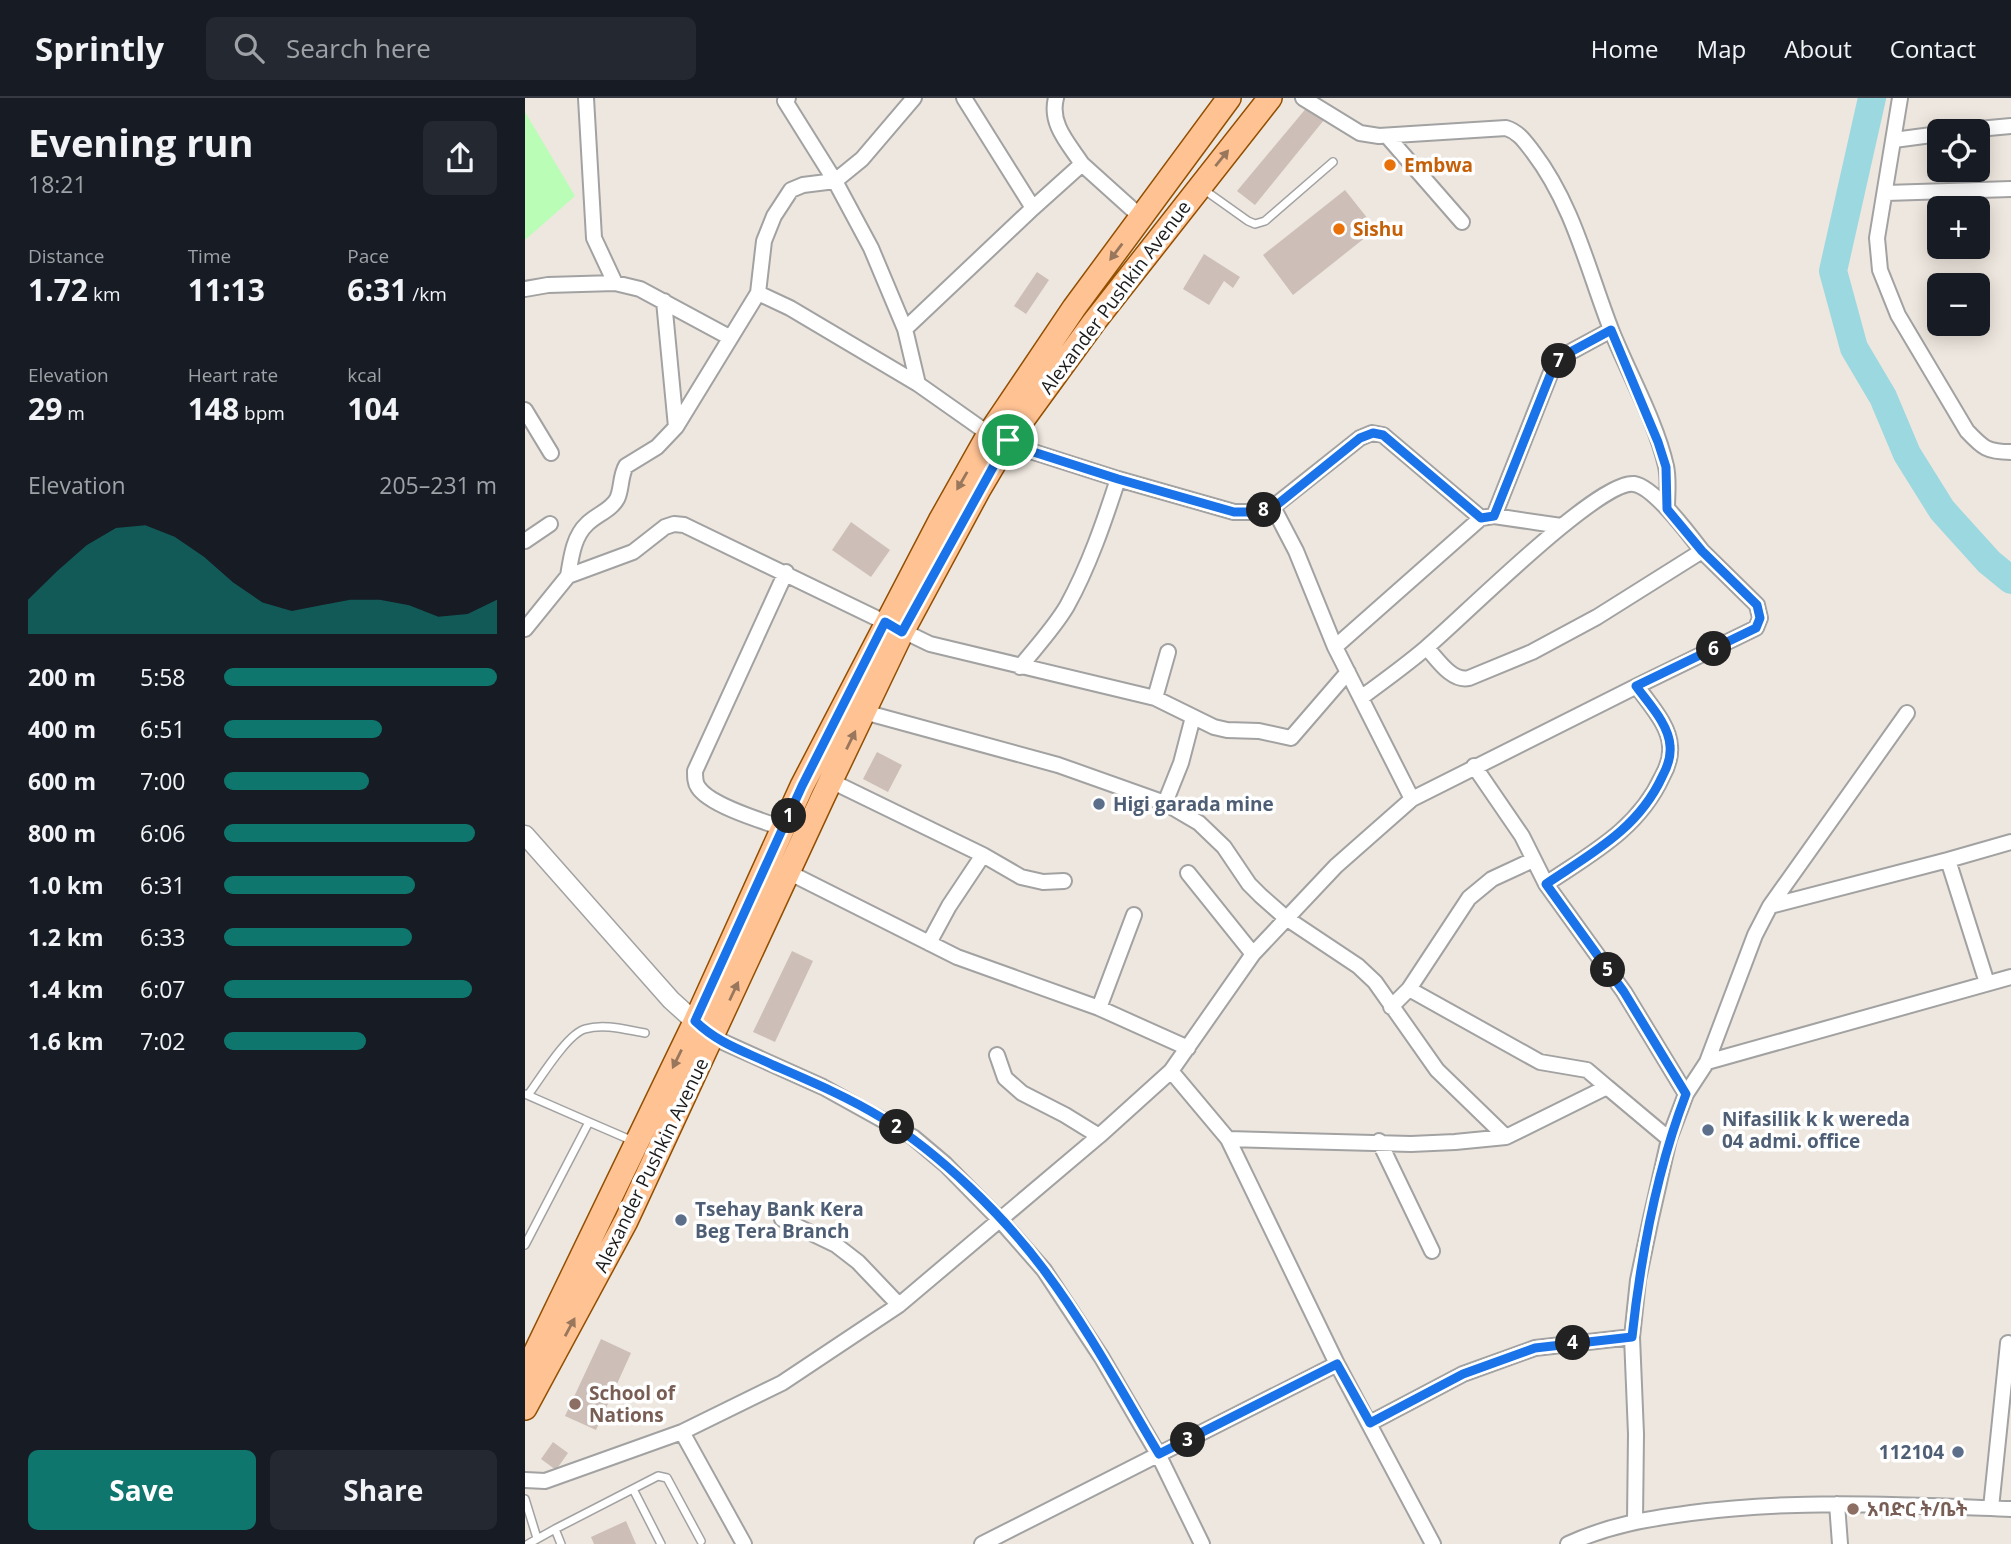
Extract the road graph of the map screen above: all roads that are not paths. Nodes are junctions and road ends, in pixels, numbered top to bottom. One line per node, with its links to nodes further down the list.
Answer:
1 (586, 98): 24 (street)
2 (914, 98): 17 (street)
3 (964, 98): 21 (street)
4 (1056, 98): 16 (street)
5 (1270, 98): 18 (main road, Alexander Pushkin Avenue, one-way to 5)
6 (1303, 98): 12 (street)
7 (1899, 98): 14 (street)
8 (785, 99): 17 (street)
9 (1221, 101): 22 (main road, Alexander Pushkin Avenue)
10 (2011, 126): 11 (street)
11 (1990, 128)
12 (1387, 136): 23 (street); 29 (street)
13 (1927, 136): 14 (street)
14 (1894, 140): 20 (street)
15 (1333, 162): 18 (lane)
16 (1082, 164): 21 (street); 22 (street)
17 (835, 181): 26 (street); 28 (street)
18 (1199, 186): 34 (main road, Alexander Pushkin Avenue)
19 (2011, 189): 20 (street)
20 (1886, 193): 35 (street)
21 (1033, 208): 28 (street)
22 (1142, 218): 34 (main road, Alexander Pushkin Avenue, one-way to 34)
23 (1462, 222)
24 (615, 283): 25 (street); 27 (street)
25 (525, 289)
26 (758, 293): 30 (street); 31 (street)
27 (664, 301): 30 (street); 33 (street)
28 (905, 329): 31 (street)
29 (1611, 330): 39 (street); 40 (street)
30 (729, 337): 33 (street)
31 (918, 384): 34 (street)
32 (525, 410): 36 (street)
33 (676, 428): 46 (street)
34 (998, 437): 37 (street); 47 (main road, Alexander Pushkin Avenue)
35 (2011, 452)
36 (551, 453)
37 (1118, 479): 38 (street); 52 (street)
38 (1273, 508): 40 (street); 49 (street)
39 (1667, 509): 42 (street); 44 (street)
40 (1487, 517): 42 (street); 49 (street)
41 (550, 524): 43 (street)
42 (1561, 526): 50 (street)
43 (525, 541)
44 (1702, 551): 50 (street); 54 (street)
45 (786, 572): 46 (street); 47 (street); 64 (street)
46 (568, 576): 48 (street)
47 (894, 627): 52 (street); 57 (main road, Alexander Pushkin Avenue); 61 (main road, Alexander Pushkin Avenue)
48 (525, 629)
49 (1335, 647): 53 (street)
50 (1427, 648): 55 (street)
51 (1168, 652): 56 (street)
52 (1020, 667): 56 (street)
53 (1348, 672): 55 (street); 59 (street)
54 (1636, 686): 60 (street); 73 (street)
55 (1362, 697): 62 (street)
56 (1155, 698): 59 (street)
57 (864, 712): 61 (main road, Alexander Pushkin Avenue, one-way to 57); 63 (street)
58 (1907, 713): 74 (street)
59 (1193, 717): 63 (street)
60 (1474, 766): 62 (street); 68 (street)
61 (818, 788): 64 (main road, Alexander Pushkin Avenue); 67 (street); 70 (main road, Alexander Pushkin Avenue)
62 (1412, 799): 76 (street)
63 (1165, 803): 76 (street)
64 (783, 828): 84 (main road, Alexander Pushkin Avenue)
65 (525, 835): 84 (street)
66 (2011, 842): 69 (street)
67 (983, 855): 72 (street); 77 (street)
68 (1533, 860): 73 (street); 81 (street)
69 (1948, 860): 74 (street); 80 (street)
70 (788, 872): 77 (street); 84 (main road, Alexander Pushkin Avenue, one-way to 70)
71 (1188, 873): 78 (street)
72 (1064, 881)
73 (1546, 884): 91 (street)
74 (1770, 906): 88 (street)
75 (1134, 915): 83 (street)
76 (1286, 919): 78 (street); 82 (street)
77 (929, 943): 83 (street)
78 (1253, 954): 86 (street)
79 (2011, 977): 80 (street)
80 (1987, 984): 88 (street)
81 (1409, 989): 82 (street); 90 (street)
82 (1391, 1007): 95 (street)
83 (1099, 1008): 86 (street)
84 (704, 1029): 99 (main road, Alexander Pushkin Avenue, one-way to 99); 101 (street); 107 (main road, Alexander Pushkin Avenue, one-way to 84)
85 (645, 1033): 92 (lane)
86 (1188, 1048): 89 (street)
87 (997, 1055): 94 (street)
88 (1707, 1062): 91 (street)
89 (1171, 1071): 94 (street); 96 (street)
90 (1607, 1087): 95 (street); 97 (street)
91 (1686, 1094): 97 (street)
92 (527, 1095): 93 (lane)
93 (589, 1122): 99 (lane); 102 (lane)
94 (1099, 1136): 101 (street)
95 (1506, 1137): 98 (street)
96 (1228, 1139): 98 (street); 108 (street)
97 (1669, 1139): 105 (street)
98 (1379, 1141): 103 (street)
99 (637, 1143): 107 (main road, Alexander Pushkin Avenue)
100 (782, 1219): 104 (street)
101 (1000, 1220): 104 (street); 112 (street)
102 (525, 1245)
103 (1432, 1251)
104 (899, 1305): 111 (street)
105 (1632, 1337): 110 (street); 119 (street)
106 (2008, 1343): 117 (street)
107 (534, 1361): 109 (main road, Alexander Pushkin Avenue)
108 (1337, 1364): 110 (street); 112 (street)
109 (525, 1408)
110 (1370, 1423): 130 (street)
111 (682, 1432): 113 (street); 127 (street)
112 (1159, 1454): 128 (street); 129 (street)
113 (525, 1480)
114 (633, 1489): 120 (lane); 123 (lane); 126 (lane)
115 (525, 1499): 121 (lane)
116 (1837, 1504): 117 (street); 119 (street); 132 (street)
117 (1991, 1508): 118 (street)
118 (2011, 1509)
119 (1635, 1520): 122 (street)
120 (555, 1529): 121 (lane); 125 (lane)
121 (537, 1538): 124 (lane)
122 (1590, 1539): 131 (street)
123 (701, 1541)
124 (528, 1544)
125 (561, 1544)
126 (661, 1544)
127 (744, 1544)
128 (982, 1544)
129 (1202, 1544)
130 (1433, 1544)
131 (1568, 1544)
132 (1840, 1544)

